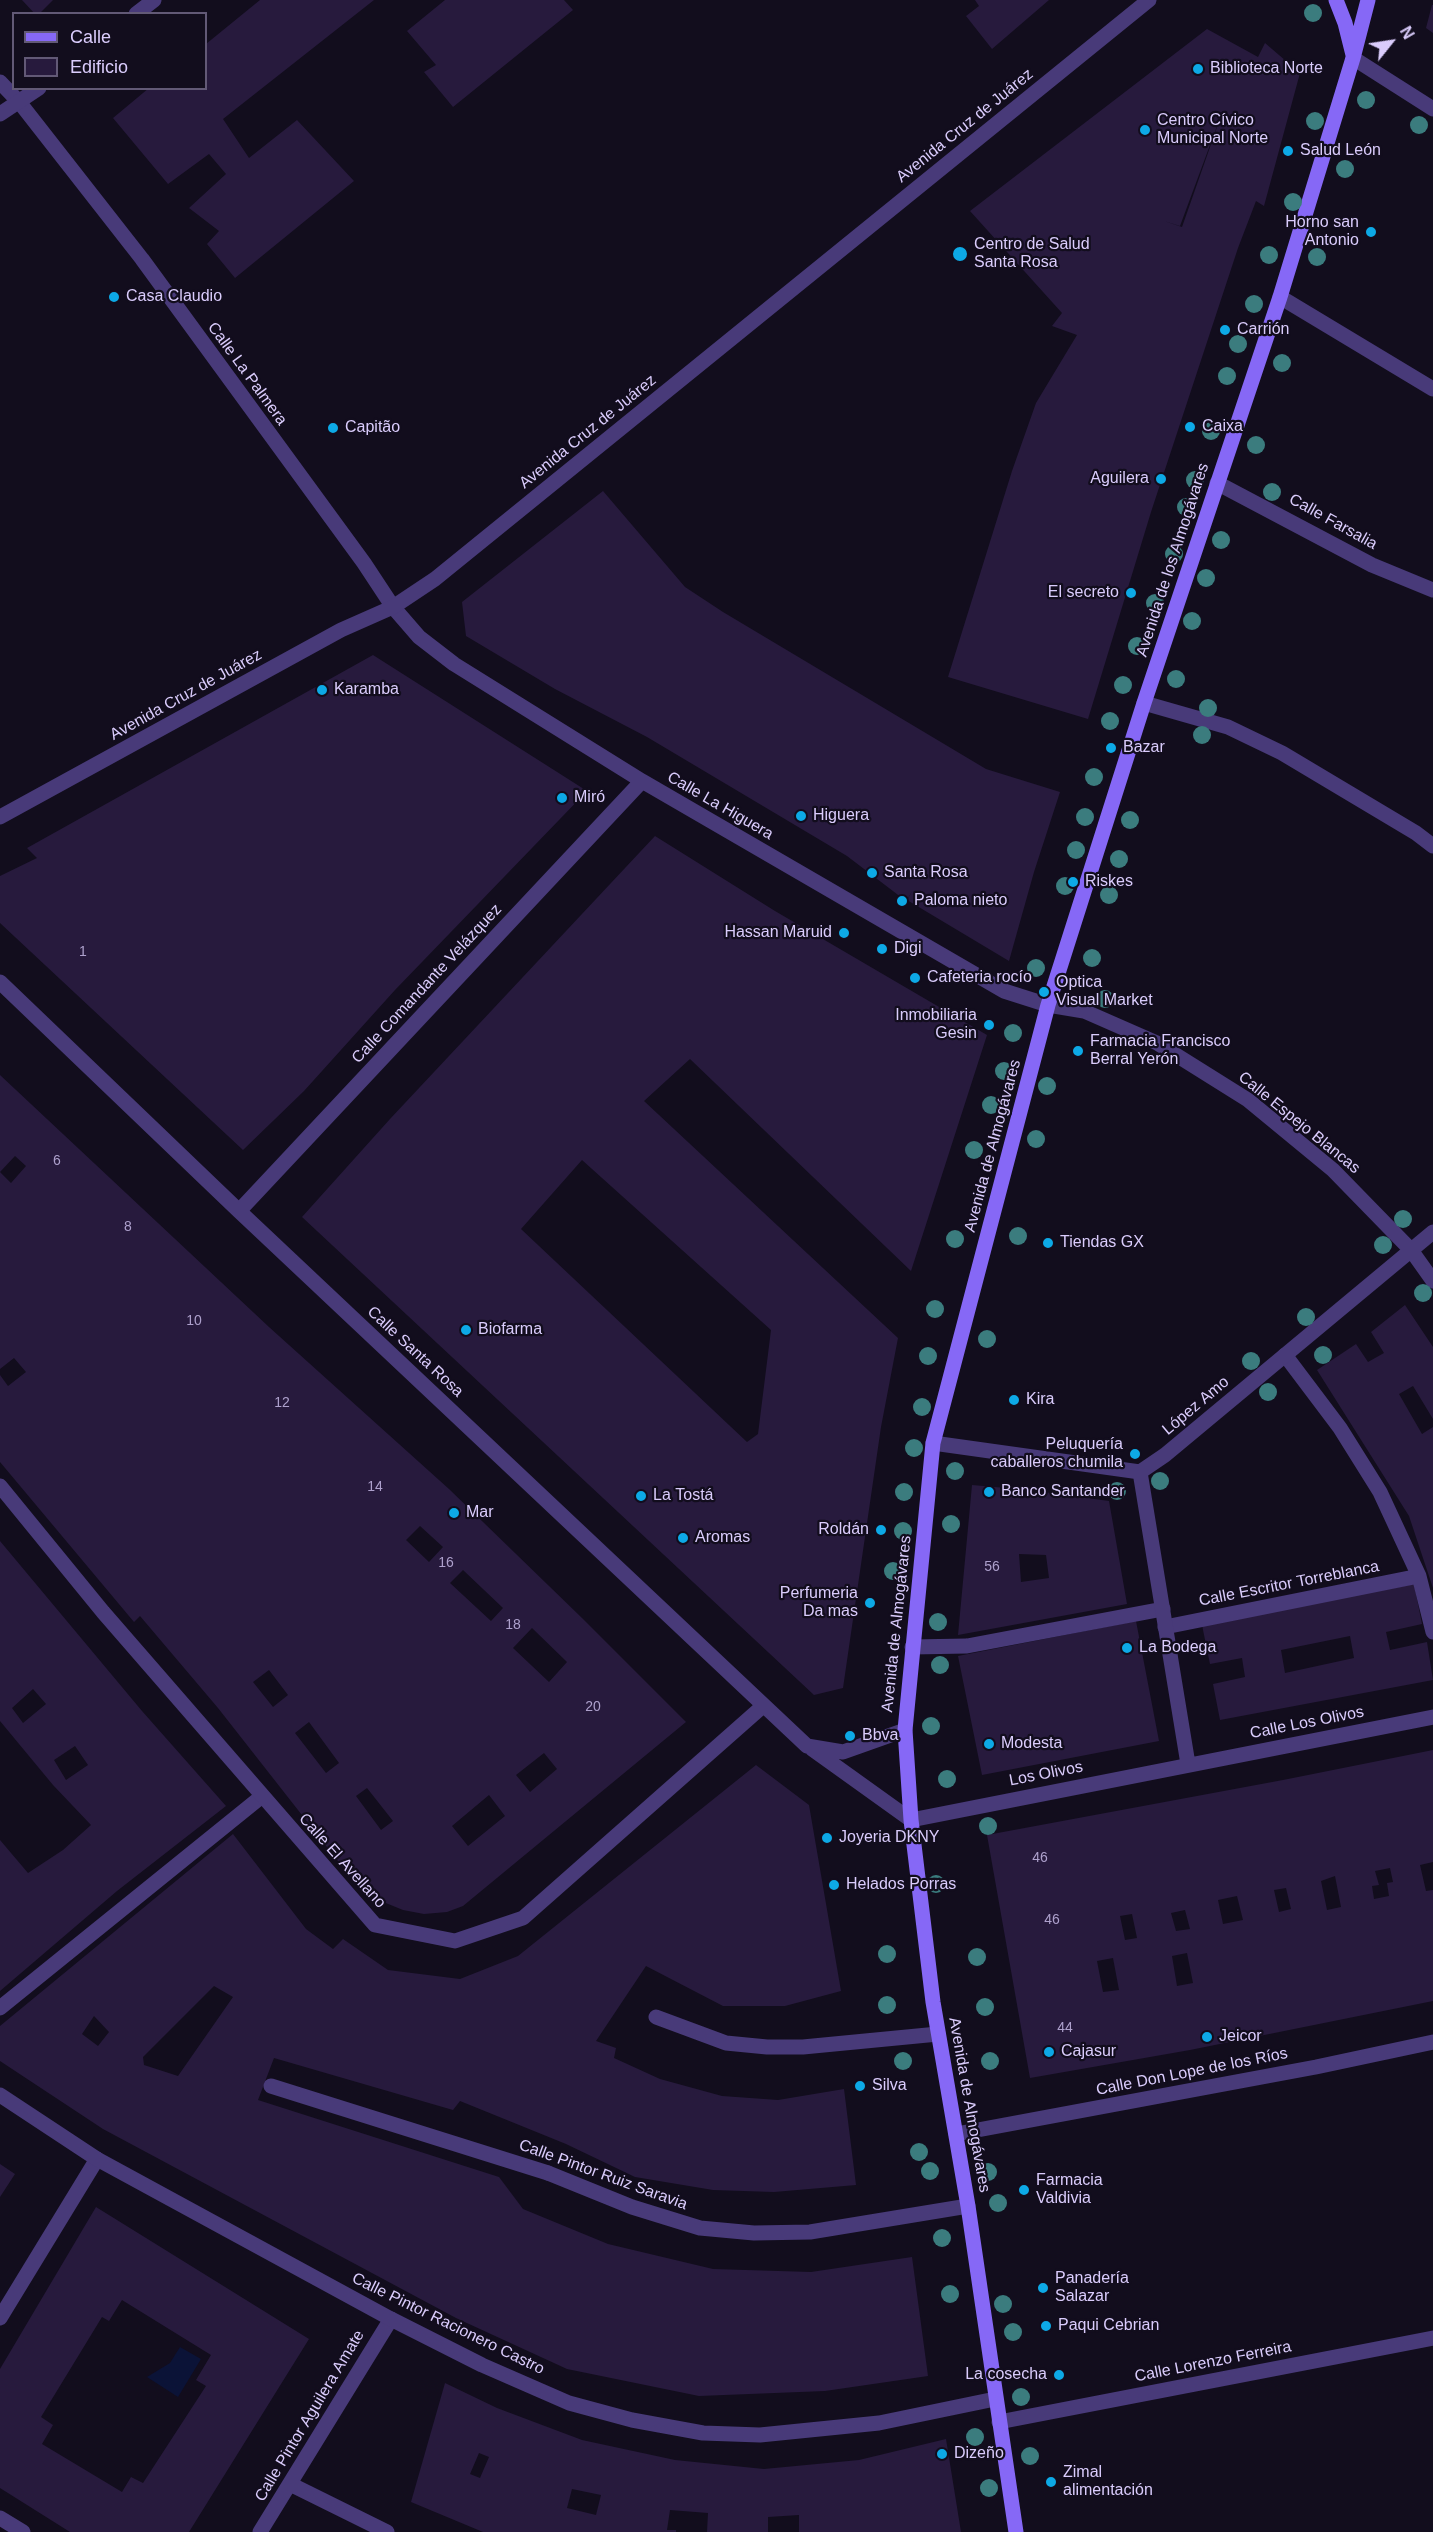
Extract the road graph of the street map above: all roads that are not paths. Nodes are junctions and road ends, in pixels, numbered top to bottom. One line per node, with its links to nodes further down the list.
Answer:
1 (153, 0): 5 (street)
2 (1149, 0): 16 (street, Avenida Cruz de Juárez)
3 (1336, 0): 6 (main road)
4 (1368, 0): 6 (main road, Avenida de los Almogávares)
5 (138, 12)
6 (1353, 58): 10 (street); 12 (main road, Avenida de los Almogávares)
7 (0, 82): 9 (street, Calle La Palmera)
8 (36, 90): 9 (street)
9 (20, 103): 11 (street); 16 (street, Calle La Palmera)
10 (1433, 109)
11 (0, 114)
12 (1280, 297): 13 (street); 14 (main road, Avenida de los Almogávares)
13 (1433, 389)
14 (1218, 483): 15 (street, Calle Farsalia); 17 (main road, Avenida de los Almogávares)
15 (1433, 590)
16 (393, 607): 18 (street, Calle La Higuera); 19 (street, Avenida Cruz de Juárez)
17 (1144, 703): 20 (street); 22 (main road, Avenida de los Almogávares)
18 (642, 781): 22 (street, Calle La Higuera); 23 (street, Calle Comandante Velázquez)
19 (0, 817)
20 (1433, 846)
21 (0, 982): 23 (street, Calle Santa Rosa)
22 (1048, 1005): 25 (street, Calle Espejo Blancas); 28 (main road, Avenida de Almogávares)
23 (239, 1211): 36 (street, Calle Santa Rosa)
24 (1433, 1232): 25 (street, López Amo)
25 (1411, 1250): 26 (street, Calle Espejo Blancas); 27 (street, López Amo)
26 (1433, 1281)
27 (1285, 1355): 29 (street, López Amo); 31 (street)
28 (933, 1443): 29 (street); 35 (main road, Avenida de Almogávares)
29 (1140, 1472): 32 (street)
30 (0, 1486): 41 (street, Calle El Avellano)
31 (1419, 1576): 33 (street, Calle Escritor Torreblanca); 34 (street)
32 (1163, 1609): 33 (street); 35 (street)
33 (1165, 1627): 40 (street)
34 (1433, 1632)
35 (912, 1647): 38 (main road, Avenida de Almogávares)
36 (764, 1706): 39 (street, Calle Santa Rosa); 41 (street, Calle El Avellano)
37 (1433, 1717): 40 (street, Calle Los Olivos)
38 (905, 1730): 39 (street); 42 (main road, Avenida de Almogávares)
39 (807, 1746): 42 (street, Calle Santa Rosa)
40 (1188, 1764): 42 (street, Los Olivos)
41 (261, 1797): 43 (street)
42 (911, 1820): 45 (main road, Avenida de Almogávares)
43 (0, 2008)
44 (656, 2017): 45 (street)
45 (938, 2034): 49 (main road, Avenida de Almogávares)
46 (1433, 2042): 49 (street, Calle Don Lope de los Ríos)
47 (271, 2086): 51 (street, Calle Pintor Ruiz Saravia)
48 (0, 2095): 50 (street, Calle Pintor Racionero Castro)
49 (956, 2134): 51 (main road, Avenida de Almogávares)
50 (98, 2159): 52 (street); 53 (street, Calle Pintor Racionero Castro)
51 (968, 2206): 55 (main road, Avenida de Almogávares)
52 (0, 2318)
53 (391, 2319): 55 (street, Calle Pintor Racionero Castro); 57 (street, Calle Pintor Aguilera Amate)
54 (1433, 2338): 56 (street, Calle Lorenzo Ferreira)
55 (995, 2399): 56 (main road)
56 (999, 2422): 62 (main road)
57 (290, 2484): 60 (street, Calle Pintor Aguilera Amate); 61 (street)
58 (0, 2518): 59 (street)
59 (23, 2532)
60 (260, 2532)
61 (387, 2532)
62 (1016, 2532)

